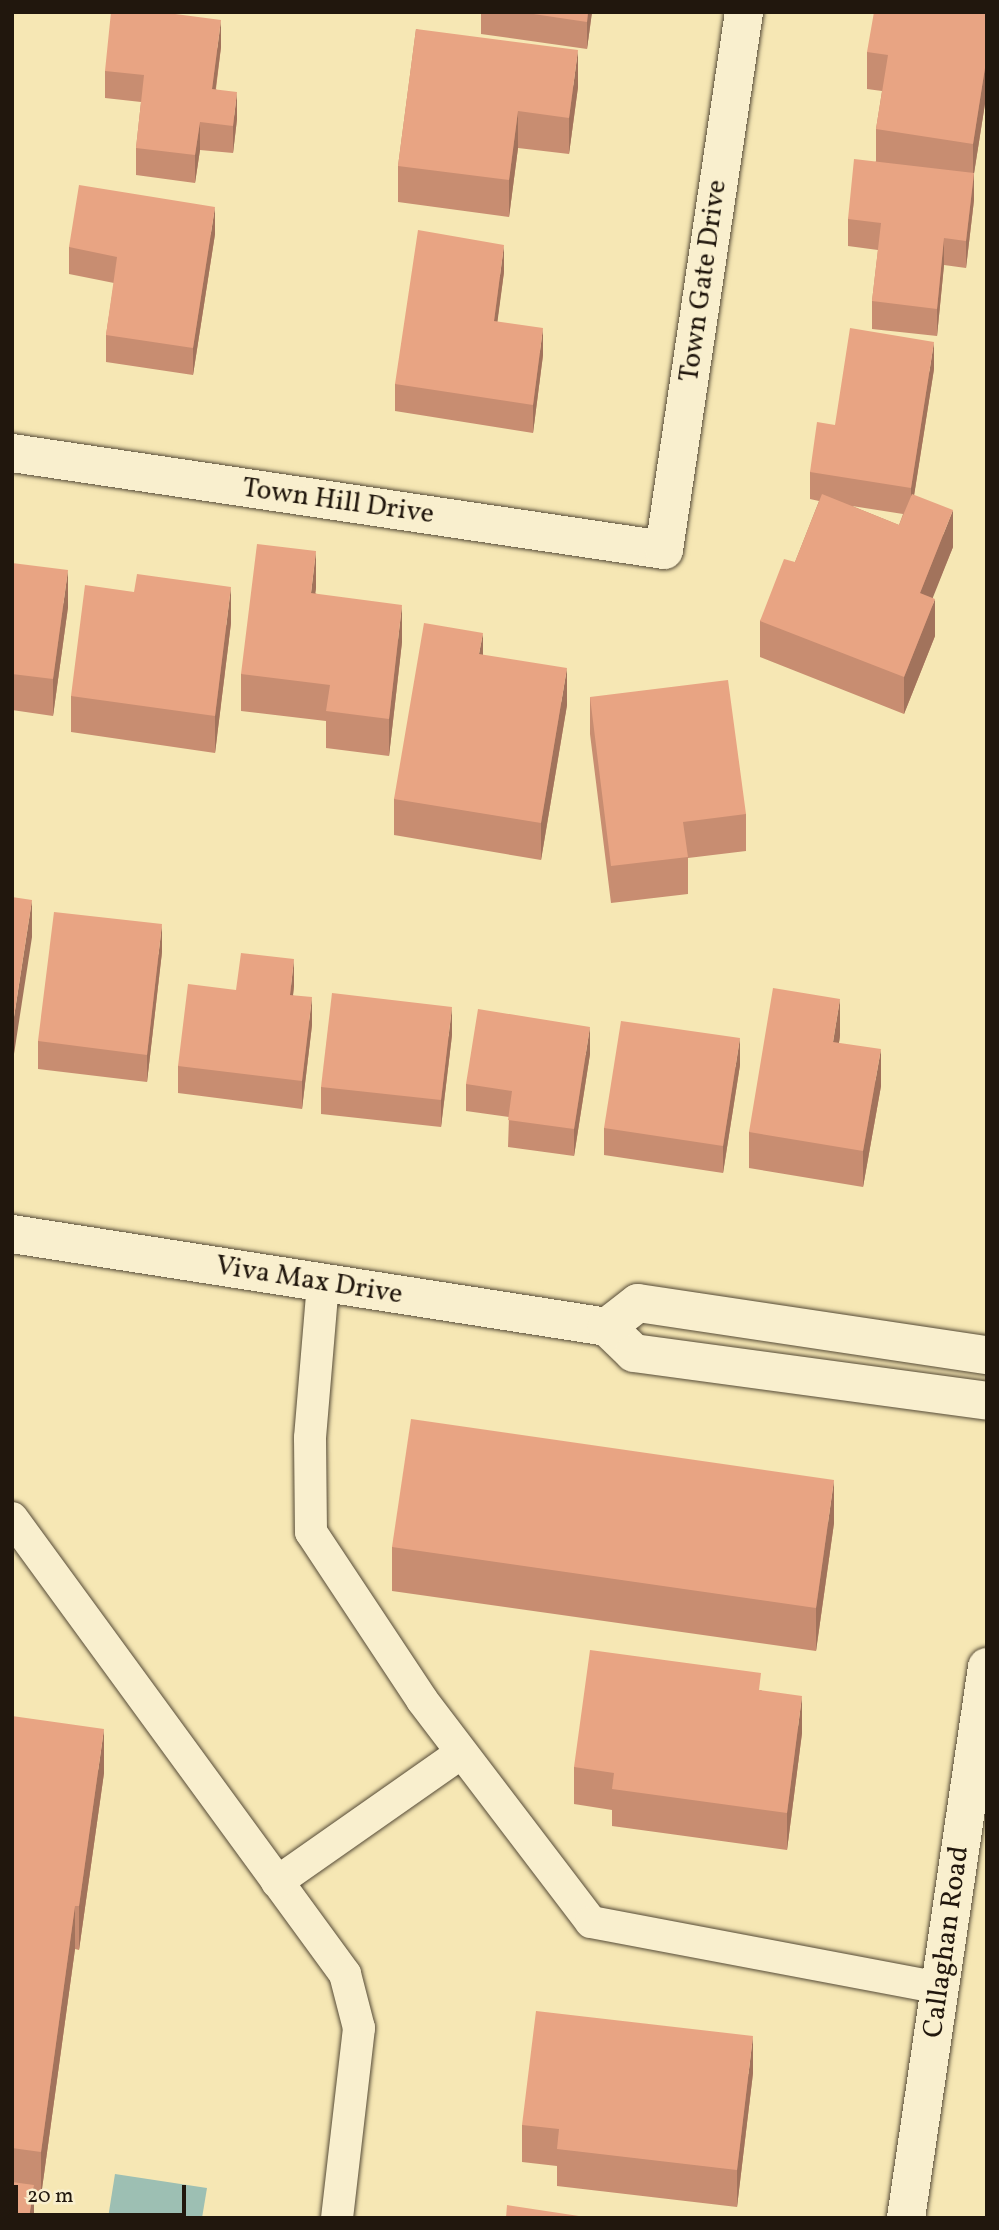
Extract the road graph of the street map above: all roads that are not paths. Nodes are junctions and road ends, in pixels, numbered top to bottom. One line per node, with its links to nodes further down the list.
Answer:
1 (744, 12): 3 (street, Town Gate Drive)
2 (12, 453): 3 (street, Town Hill Drive)
3 (664, 550)
4 (12, 1234): 5 (street, Viva Max Drive)
5 (323, 1283): 6 (street, Viva Max Drive); 11 (lane)
6 (607, 1327): 7 (street); 8 (street)
7 (987, 1354)
8 (987, 1401)
9 (12, 1518): 12 (lane)
10 (987, 1667): 13 (street, Callaghan Road)
11 (461, 1753): 12 (lane); 13 (lane)
12 (277, 1882): 14 (lane)
13 (940, 1988): 15 (street, Callaghan Road)
14 (337, 2218)
15 (906, 2218)

